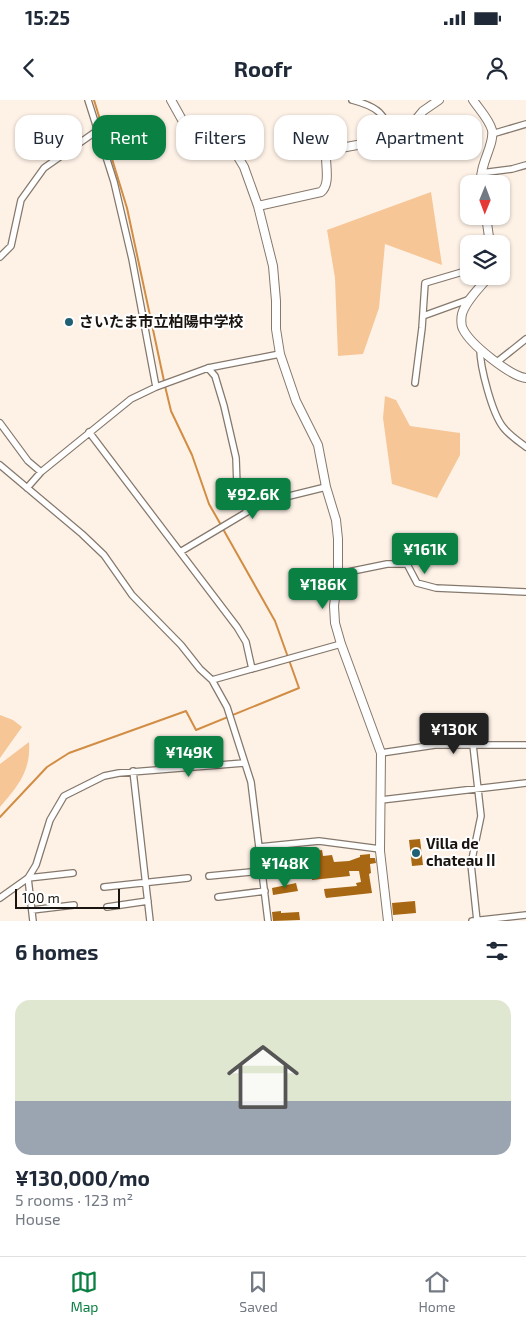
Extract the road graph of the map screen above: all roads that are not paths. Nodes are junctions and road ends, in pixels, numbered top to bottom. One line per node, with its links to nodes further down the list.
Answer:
1 (88, 100): 6 (street)
2 (171, 100): 16 (street)
3 (352, 100): 7 (street)
4 (439, 100): 8 (street)
5 (472, 100): 11 (street)
6 (93, 115)
7 (382, 115)
8 (420, 115)
9 (526, 124): 11 (street)
10 (92, 134): 17 (street)
11 (492, 134): 15 (street)
12 (357, 145): 16 (street)
13 (107, 160): 29 (street)
14 (526, 165): 15 (street)
15 (481, 173)
16 (258, 206): 24 (street)
17 (0, 257)
18 (460, 273): 21 (street)
19 (482, 285): 20 (street)
20 (472, 298): 21 (street); 23 (street)
21 (423, 316): 28 (street)
22 (526, 339): 25 (street)
23 (480, 349): 25 (street); 32 (street)
24 (280, 354): 26 (street); 35 (street)
25 (497, 362): 27 (street)
26 (208, 368): 29 (street); 37 (street)
27 (526, 378)
28 (415, 383)
29 (156, 387): 31 (street)
30 (0, 424): 34 (street)
31 (89, 432): 34 (street); 38 (street)
32 (526, 447)
33 (0, 465): 36 (street)
34 (41, 472): 36 (street)
35 (326, 487): 37 (street); 39 (street)
36 (27, 488): 43 (street)
37 (247, 512): 38 (street)
38 (180, 552): 42 (street)
39 (338, 574): 40 (street); 41 (street)
40 (526, 592)
41 (341, 644): 42 (street); 46 (street)
42 (252, 669): 43 (street)
43 (212, 680): 47 (street)
44 (473, 745): 45 (street); 46 (street); 50 (street)
45 (526, 745)
46 (381, 753): 51 (street)
47 (244, 763): 48 (street); 52 (street)
48 (133, 771): 57 (street); 59 (street)
49 (526, 783): 50 (street)
50 (478, 789): 51 (street); 74 (street)
51 (381, 800): 53 (street)
52 (260, 847): 53 (street); 54 (street)
53 (380, 849): 72 (street)
54 (262, 870): 56 (street); 61 (street)
55 (73, 873): 57 (street)
56 (209, 876)
57 (28, 878): 63 (street); 67 (street)
58 (188, 878): 59 (street)
59 (146, 882): 60 (street); 64 (street)
60 (104, 887)
61 (264, 891): 62 (street); 71 (street)
62 (218, 897)
63 (0, 898)
64 (148, 901): 66 (street); 70 (street)
65 (74, 905): 67 (street)
66 (106, 907)
67 (32, 910): 69 (street)
68 (526, 915): 74 (street)
69 (33, 921)
70 (150, 921)
71 (268, 921)
72 (388, 921)
73 (472, 921): 74 (street)
74 (477, 921)

